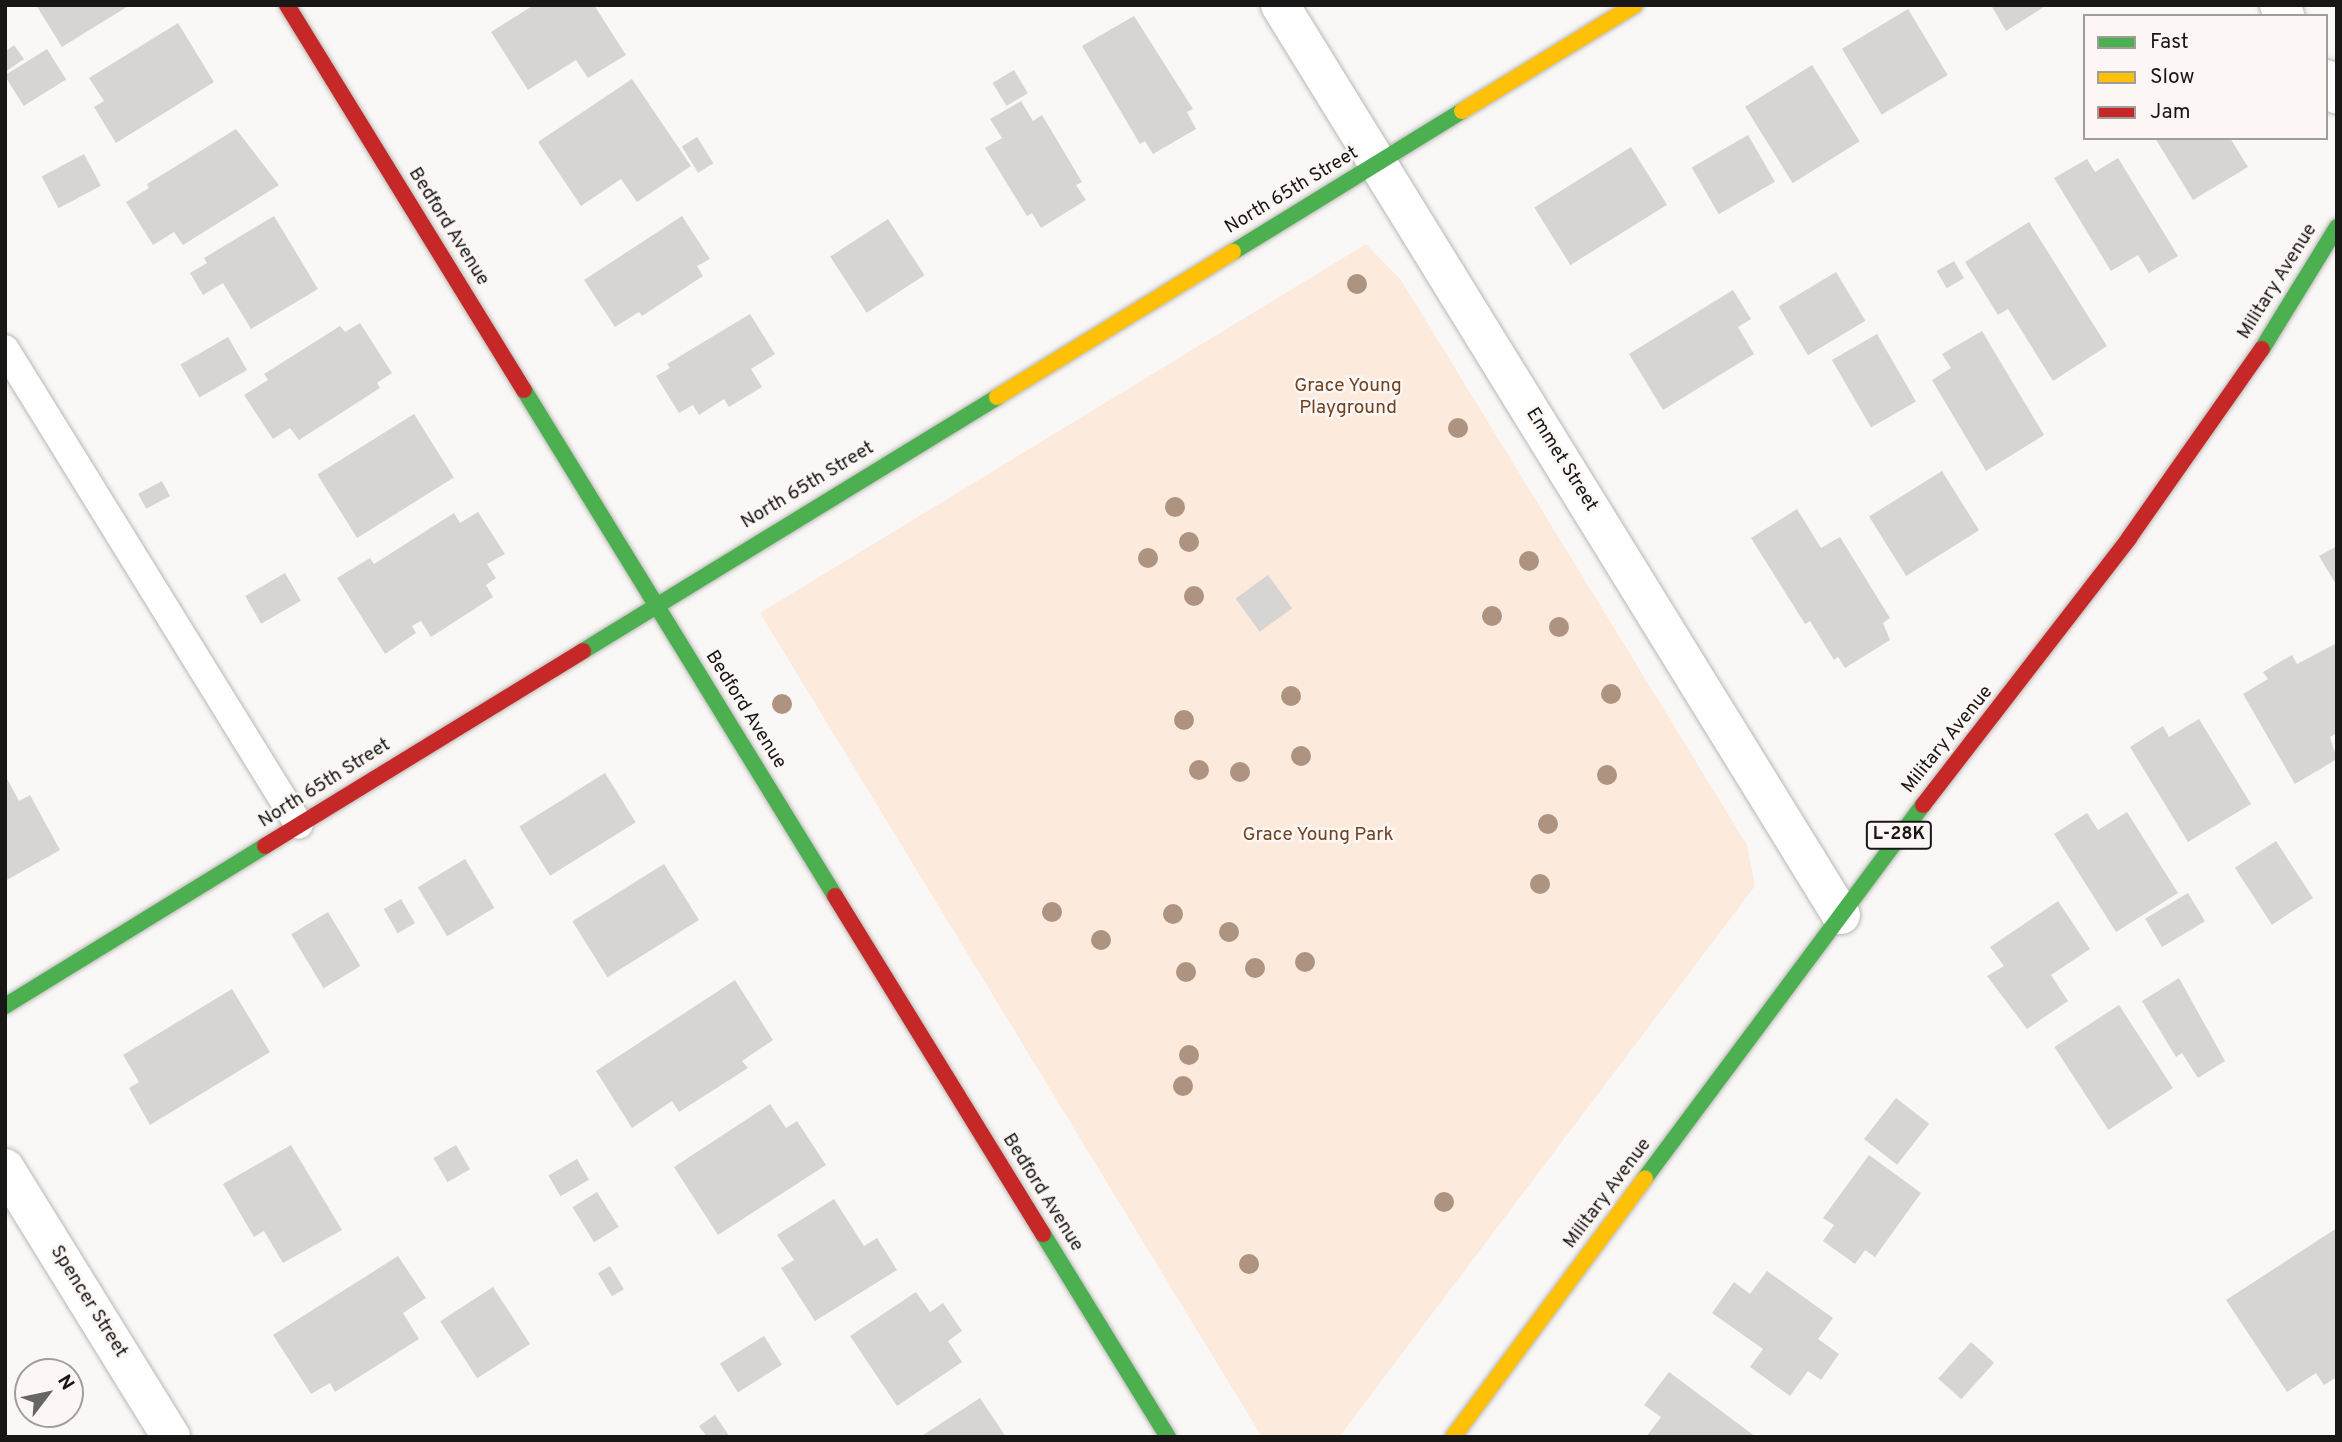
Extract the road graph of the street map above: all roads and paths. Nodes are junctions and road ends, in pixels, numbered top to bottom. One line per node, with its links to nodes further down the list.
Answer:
1 (286, 5): 7 (street, Bedford Avenue)
2 (1280, 5): 4 (street, Emmet Street)
3 (1635, 5): 4 (street, North 65th Street)
4 (1377, 164): 7 (street, North 65th Street); 9 (street, Emmet Street)
5 (2337, 227): 9 (street, Military Avenue / L-28K)
6 (5, 349): 8 (lane)
7 (655, 605): 8 (street, North 65th Street); 13 (street, Bedford Avenue)
8 (299, 825): 10 (street, North 65th Street)
9 (1842, 915): 14 (street, Military Avenue / L-28K)
10 (5, 1006)
11 (5, 1168): 12 (street, Spencer Street)
12 (171, 1437)
13 (1168, 1437)
14 (1453, 1437)

